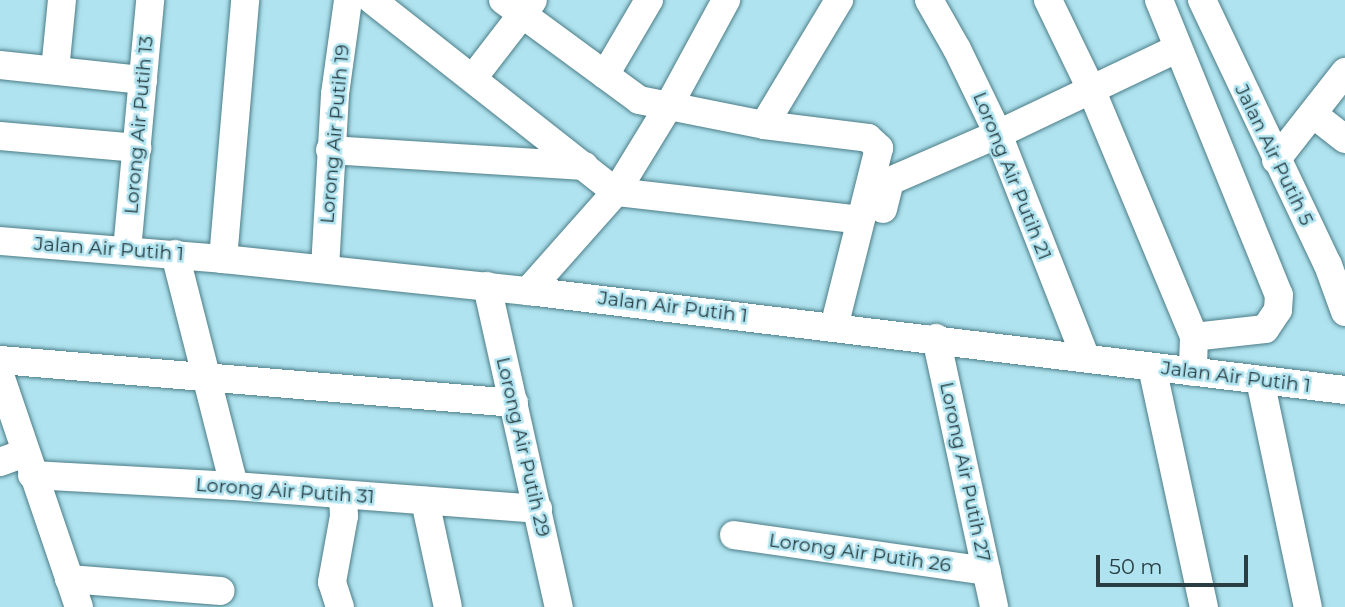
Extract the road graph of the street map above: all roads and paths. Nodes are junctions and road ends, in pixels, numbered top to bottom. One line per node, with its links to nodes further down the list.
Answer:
1 (62, 0): 17 (street)
2 (150, 0): 21 (street, Lorong Air Putih 13)
3 (245, 0): 38 (street)
4 (348, 0): 30 (street, Lorong Air Putih 19)
5 (372, 0): 20 (street)
6 (649, 0): 19 (street)
7 (726, 0): 23 (street)
8 (839, 0): 25 (street)
9 (1048, 0): 22 (street)
10 (1159, 0): 15 (street)
11 (1202, 0): 14 (street, Jalan Air Putih 5)
12 (931, 1): 26 (street, Lorong Air Putih 21)
13 (520, 5): 19 (street); 20 (street)
14 (1221, 47): 15 (street); 31 (street, Jalan Air Putih 5)
15 (1182, 56): 22 (street); 44 (street)
16 (0, 65): 17 (street)
17 (55, 70): 21 (street)
18 (1345, 72): 24 (street)
19 (605, 75): 23 (street)
20 (473, 78): 32 (street)
21 (143, 80): 29 (street, Lorong Air Putih 13)
22 (1091, 89): 26 (street); 44 (street)
23 (668, 107): 25 (street); 33 (street)
24 (1313, 114): 28 (street); 31 (street)
25 (764, 125): 34 (street)
26 (998, 134): 34 (street); 46 (street, Lorong Air Putih 21)
27 (0, 136): 29 (street)
28 (1345, 139)
29 (137, 148): 36 (street, Lorong Air Putih 13)
30 (330, 150): 32 (street); 39 (street, Lorong Air Putih 19)
31 (1276, 160): 42 (street, Jalan Air Putih 5)
32 (584, 166): 33 (street)
33 (616, 192): 34 (street); 41 (street)
34 (872, 215): 43 (street)
35 (0, 241): 36 (street, Jalan Air Putih 1)
36 (127, 250): 37 (street, Jalan Air Putih 1)
37 (175, 254): 38 (street, Jalan Air Putih 1); 51 (street)
38 (223, 259): 39 (street, Jalan Air Putih 1)
39 (325, 268): 40 (street, Jalan Air Putih 1)
40 (487, 286): 41 (street, Jalan Air Putih 1); 54 (street, Lorong Air Putih 29)
41 (528, 291): 43 (street, Jalan Air Putih 1)
42 (1345, 312)
43 (834, 327): 45 (street, Jalan Air Putih 1)
44 (1194, 337): 49 (street)
45 (936, 338): 46 (street, Jalan Air Putih 1); 61 (street, Lorong Air Putih 27)
46 (1085, 356): 48 (street, Jalan Air Putih 1)
47 (0, 360): 51 (street)
48 (1152, 367): 49 (street, Jalan Air Putih 1); 69 (street)
49 (1193, 372): 52 (street, Jalan Air Putih 1)
50 (0, 375): 55 (street)
51 (208, 378): 54 (street); 56 (street)
52 (1260, 380): 53 (street, Jalan Air Putih 1); 70 (street)
53 (1345, 390)
54 (514, 403): 59 (street, Lorong Air Putih 29)
55 (19, 463): 56 (street, Lorong Air Putih 31); 62 (street)
56 (234, 485): 57 (street, Lorong Air Putih 31)
57 (344, 495): 58 (street, Lorong Air Putih 31); 65 (street)
58 (425, 501): 59 (street, Lorong Air Putih 31); 66 (street)
59 (538, 509): 67 (street, Lorong Air Putih 29)
60 (734, 535): 61 (street, Lorong Air Putih 26)
61 (986, 571): 68 (street, Lorong Air Putih 27)
62 (69, 579): 63 (street); 64 (street)
63 (221, 591)
64 (79, 607)
65 (340, 607)
66 (448, 607)
67 (559, 607)
68 (994, 607)
69 (1205, 607)
70 (1308, 607)

